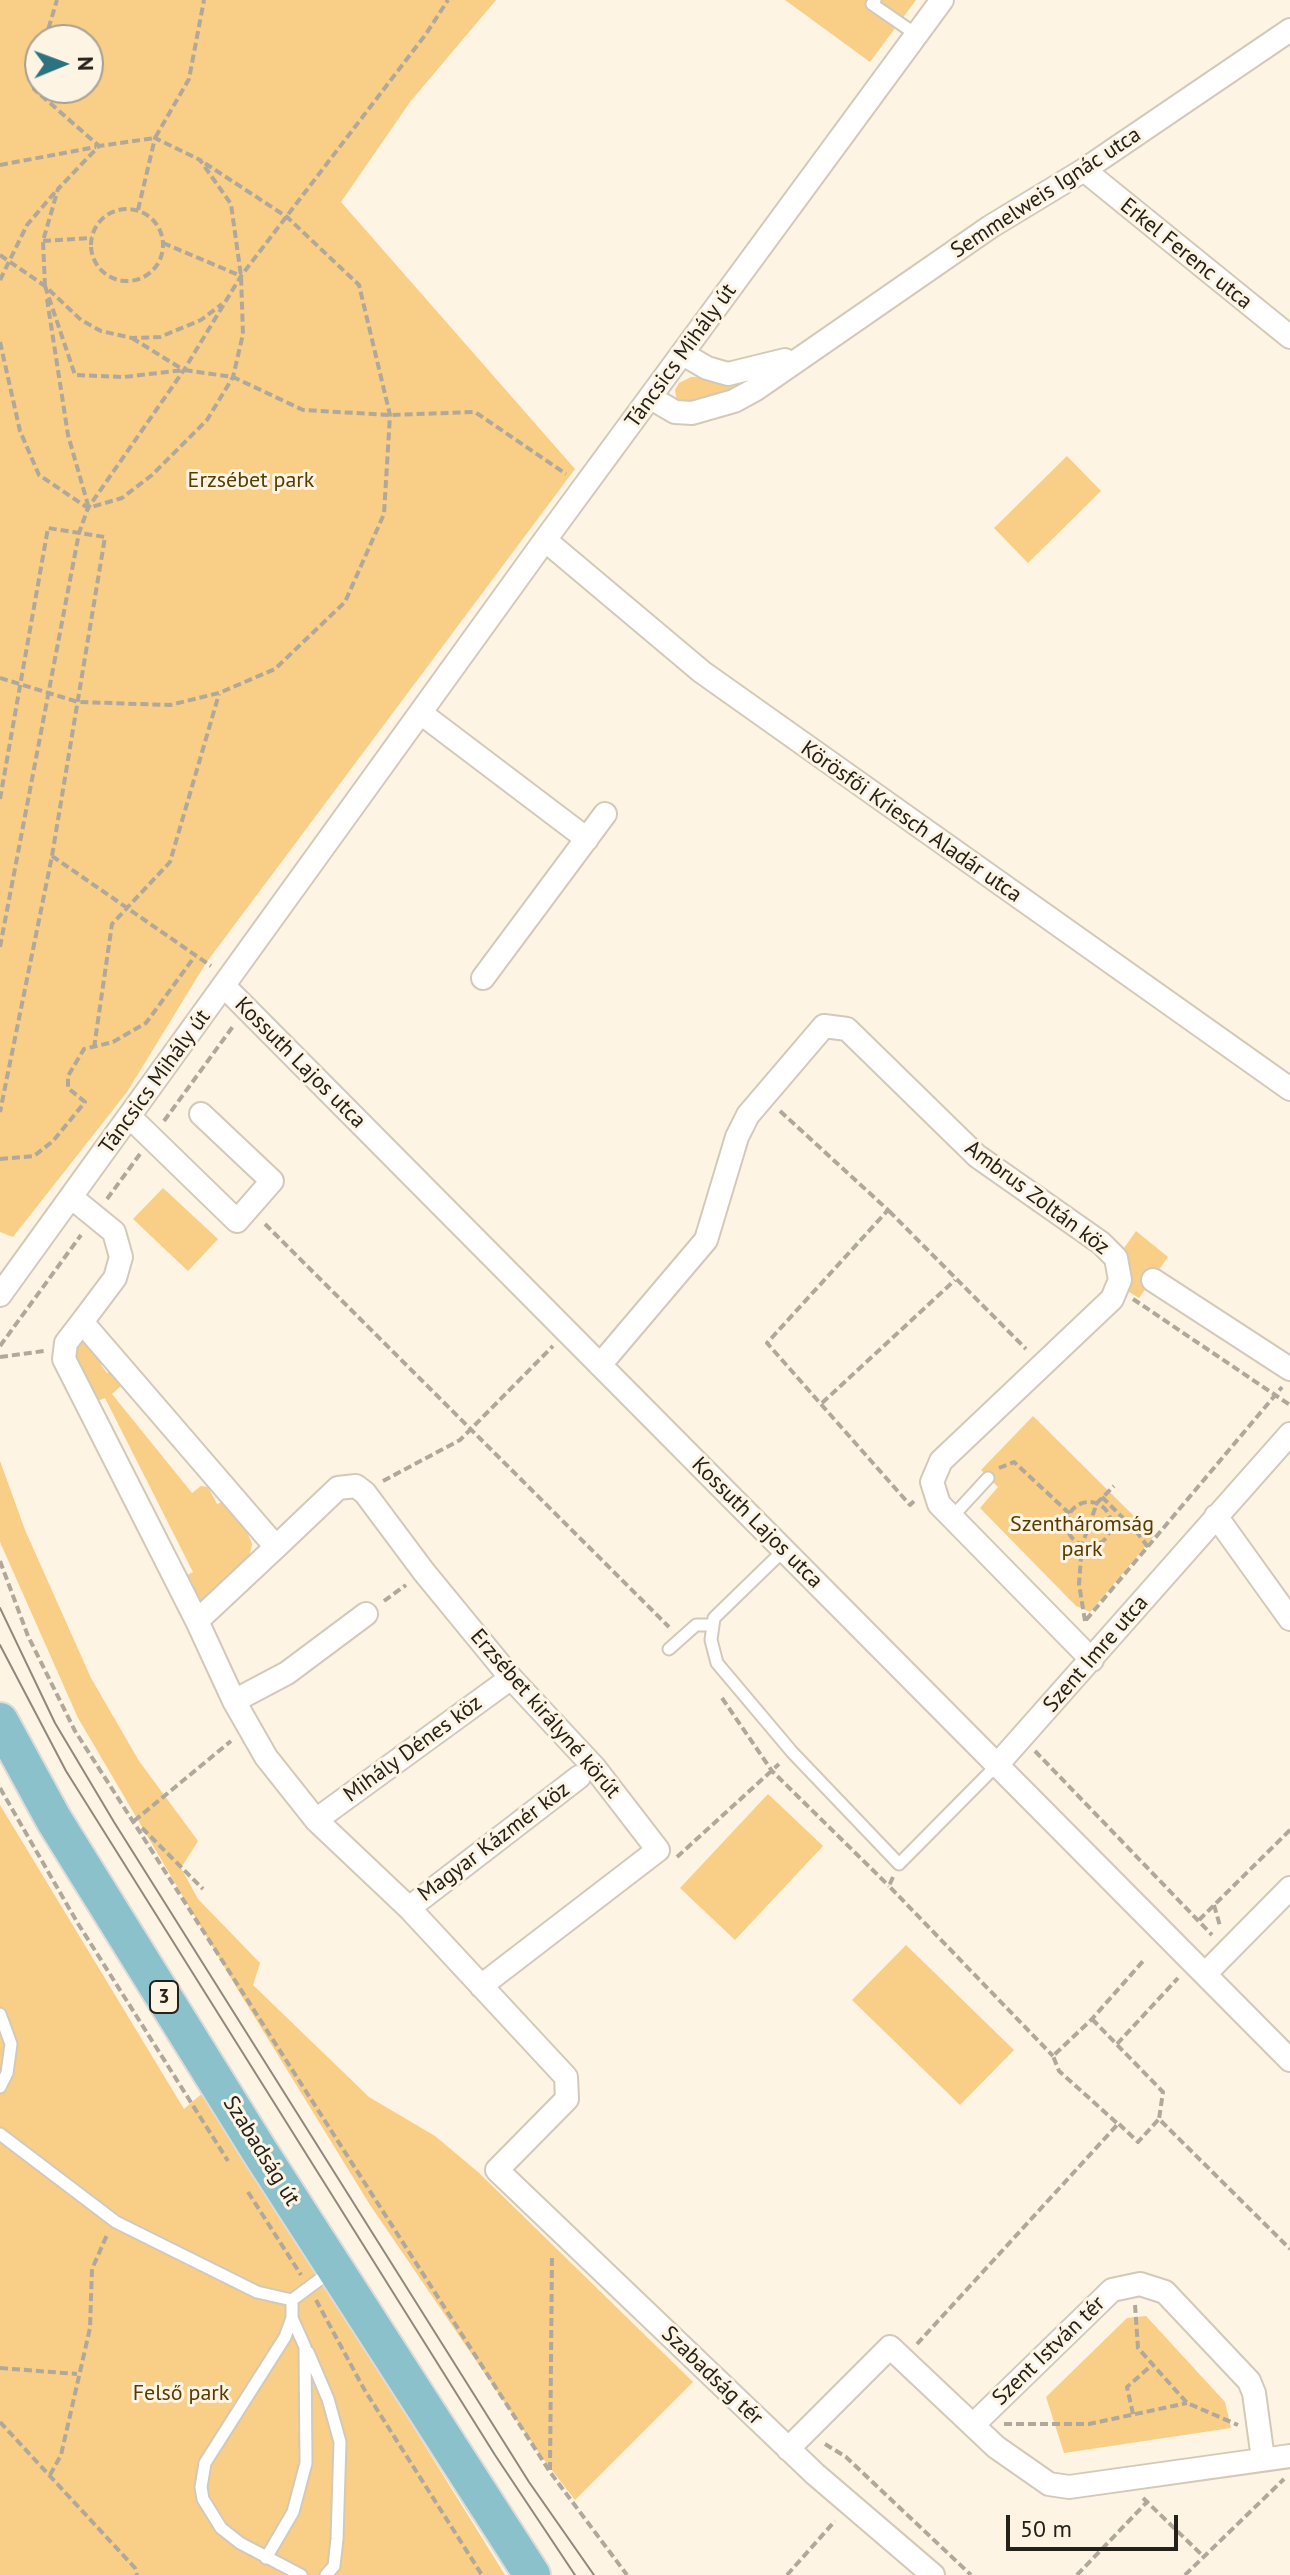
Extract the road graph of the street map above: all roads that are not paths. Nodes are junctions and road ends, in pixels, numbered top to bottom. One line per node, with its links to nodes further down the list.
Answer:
1 (875, 0): 4 (lane)
2 (942, 0): 4 (street, Táncsics Mihály út)
3 (1290, 30): 5 (street, Semmelweis Ignác utca)
4 (917, 35): 7 (street, Táncsics Mihály út)
5 (1084, 170): 6 (street, Erkel Ferenc utca); 8 (street, Semmelweis Ignác utca)
6 (1290, 337)
7 (683, 354): 8 (street, Semmelweis Ignác utca); 9 (street, Táncsics Mihály út)
8 (802, 356): 9 (street, Semmelweis Ignác utca)
9 (651, 398): 10 (street, Táncsics Mihály út)
10 (545, 540): 11 (street, Táncsics Mihály út); 16 (street, Körösfői Kriesch Aladár utca)
11 (422, 714): 13 (street); 15 (street, Táncsics Mihály út)
12 (605, 814): 13 (street)
13 (587, 839): 14 (street)
14 (483, 978)
15 (228, 981): 18 (street, Táncsics Mihály út); 23 (street, Kossuth Lajos utca)
16 (1290, 1089)
17 (201, 1114): 18 (street)
18 (131, 1118): 19 (street, Táncsics Mihály út)
19 (71, 1197): 21 (street, Táncsics Mihály út); 22 (street)
20 (1153, 1280): 24 (street)
21 (0, 1295)
22 (82, 1322): 29 (street); 33 (street)
23 (600, 1365): 28 (street, Ambrus Zoltán köz); 30 (street, Kossuth Lajos utca)
24 (1290, 1369)
25 (1290, 1434): 27 (street, Szent Imre utca)
26 (988, 1478): 28 (lane)
27 (1216, 1516): 32 (street); 36 (street, Szent Imre utca)
28 (952, 1517): 36 (street)
29 (276, 1547): 33 (street); 37 (street, Erzsébet királyné körút)
30 (784, 1550): 34 (lane); 40 (street, Kossuth Lajos utca)
31 (366, 1614): 38 (street)
32 (1290, 1619)
33 (197, 1621): 38 (street)
34 (712, 1625): 35 (lane); 40 (lane)
35 (669, 1649)
36 (1092, 1660): 40 (street, Szent Imre utca)
37 (511, 1678): 42 (street, Mihály Dénes köz); 46 (street, Erzsébet királyné körút)
38 (234, 1701): 42 (street)
39 (0, 1721): 51 (main road, Szabadság út / 3)
40 (997, 1765): 45 (street, Kossuth Lajos utca)
41 (579, 1777): 44 (street, Magyar Kázmér köz)
42 (316, 1820): 44 (street)
43 (1290, 1888): 45 (street)
44 (409, 1908): 46 (street)
45 (1199, 1968): 48 (street, Kossuth Lajos utca)
46 (481, 1986): 56 (street, Szabadság tér)
47 (0, 2014): 49 (lane)
48 (1290, 2060)
49 (0, 2087)
50 (0, 2134): 52 (lane)
51 (321, 2278): 52 (lane); 62 (main road, Szabadság út / 3)
52 (292, 2300): 53 (lane)
53 (292, 2318): 54 (lane); 59 (lane)
54 (305, 2347): 59 (lane); 61 (lane)
55 (973, 2425): 56 (street, Szent István tér); 58 (street, Szent István tér); 58 (street, Szent István tér)
56 (788, 2449): 63 (street, Szabadság tér)
57 (1290, 2456): 58 (street, Szent István tér)
58 (1263, 2459)
59 (266, 2558): 60 (lane)
60 (301, 2575)
61 (326, 2575)
62 (532, 2575)
63 (933, 2575)

